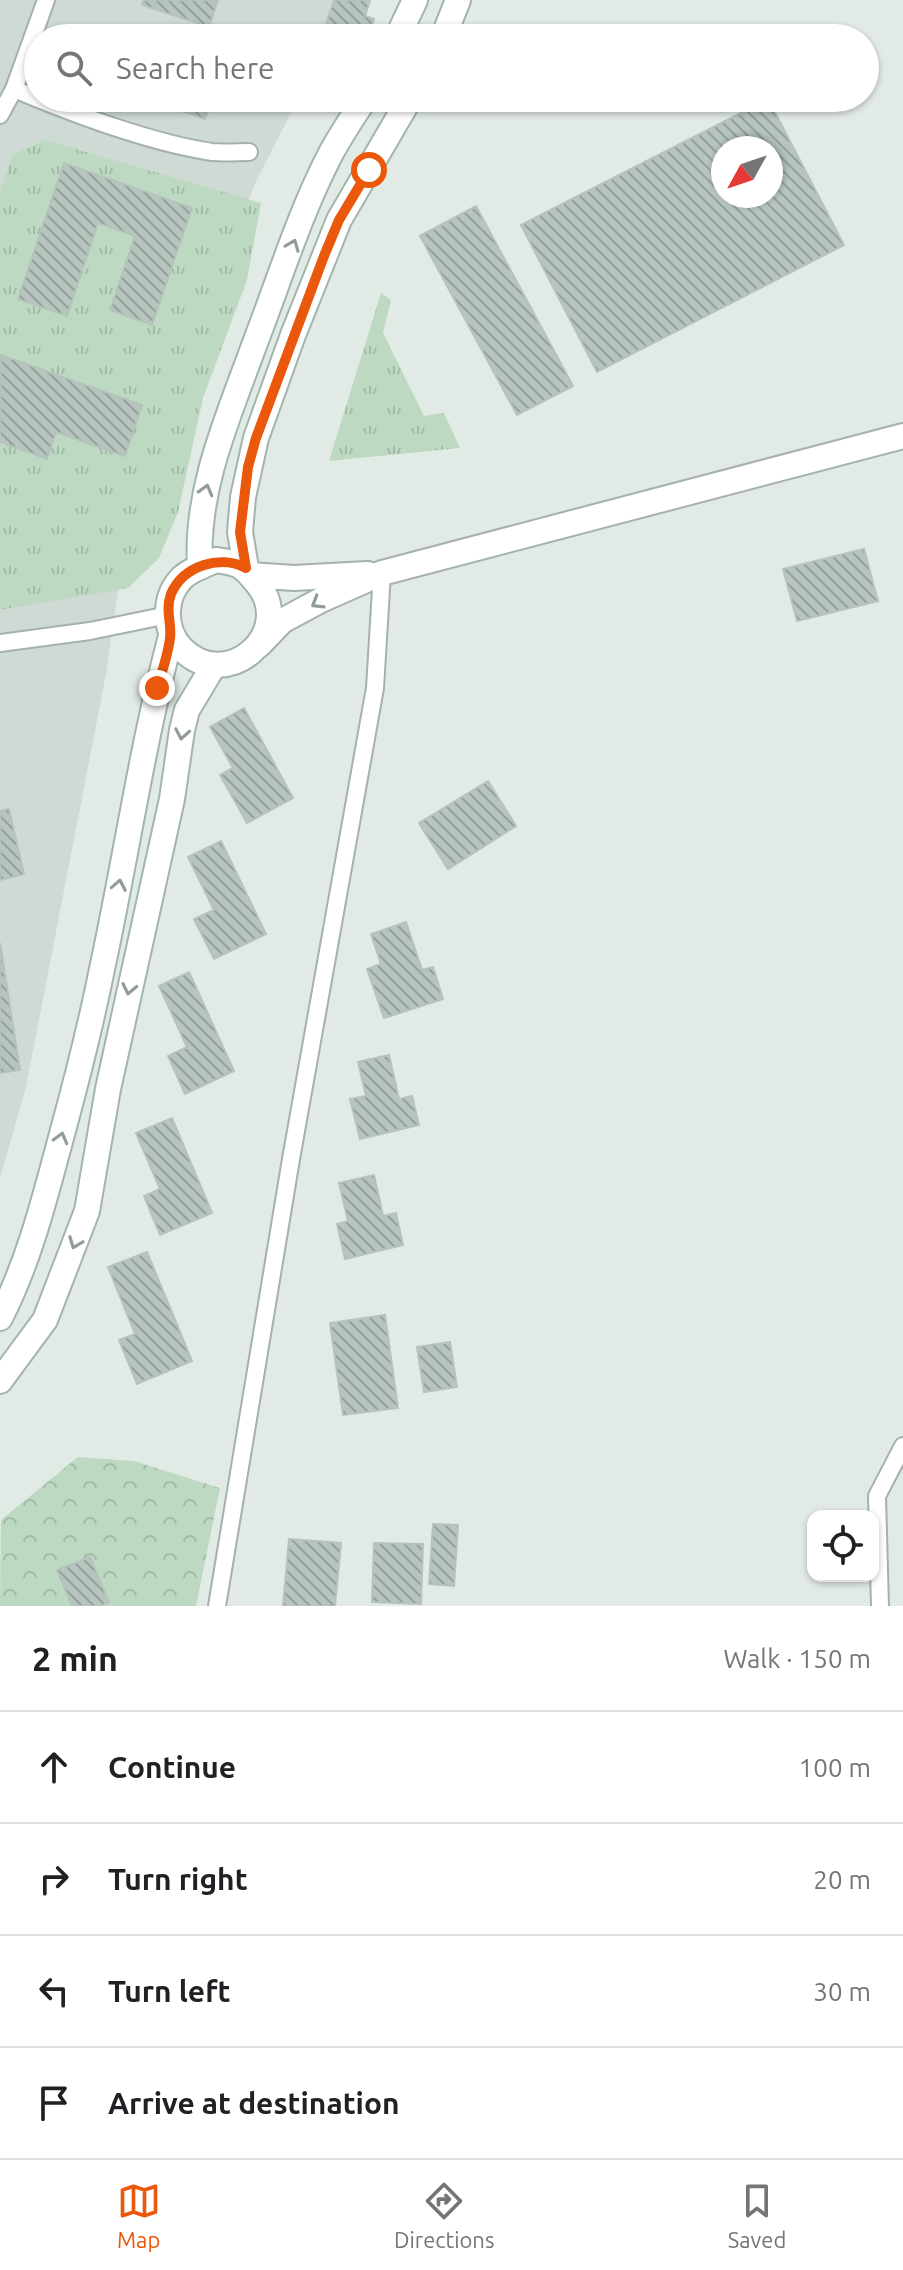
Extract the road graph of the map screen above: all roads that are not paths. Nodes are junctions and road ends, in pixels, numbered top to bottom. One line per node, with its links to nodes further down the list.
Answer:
1 (46, 0): 4 (lane)
2 (415, 0): 5 (main road)
3 (458, 0): 6 (main road)
4 (37, 24)
5 (404, 24)
6 (449, 24)
7 (24, 61): 8 (lane)
8 (14, 89): 9 (lane); 13 (lane)
9 (24, 93)
10 (76, 112): 14 (lane)
11 (356, 112): 16 (main road, one-way to 11)
12 (402, 112): 17 (main road)
13 (0, 115)
14 (249, 152)
15 (903, 436): 18 (main road)
16 (200, 567): 17 (main road); 19 (main road)
17 (248, 572): 18 (main road); 21 (main road)
18 (382, 573): 21 (main road, one-way to 21); 26 (lane)
19 (169, 625): 20 (lane); 22 (main road); 23 (main road, one-way to 19)
20 (0, 643)
21 (259, 645): 22 (main road)
22 (214, 665): 24 (main road, one-way to 24)
23 (0, 1318)
24 (0, 1381)
25 (903, 1446): 27 (lane)
26 (217, 1606)
27 (880, 1606)

